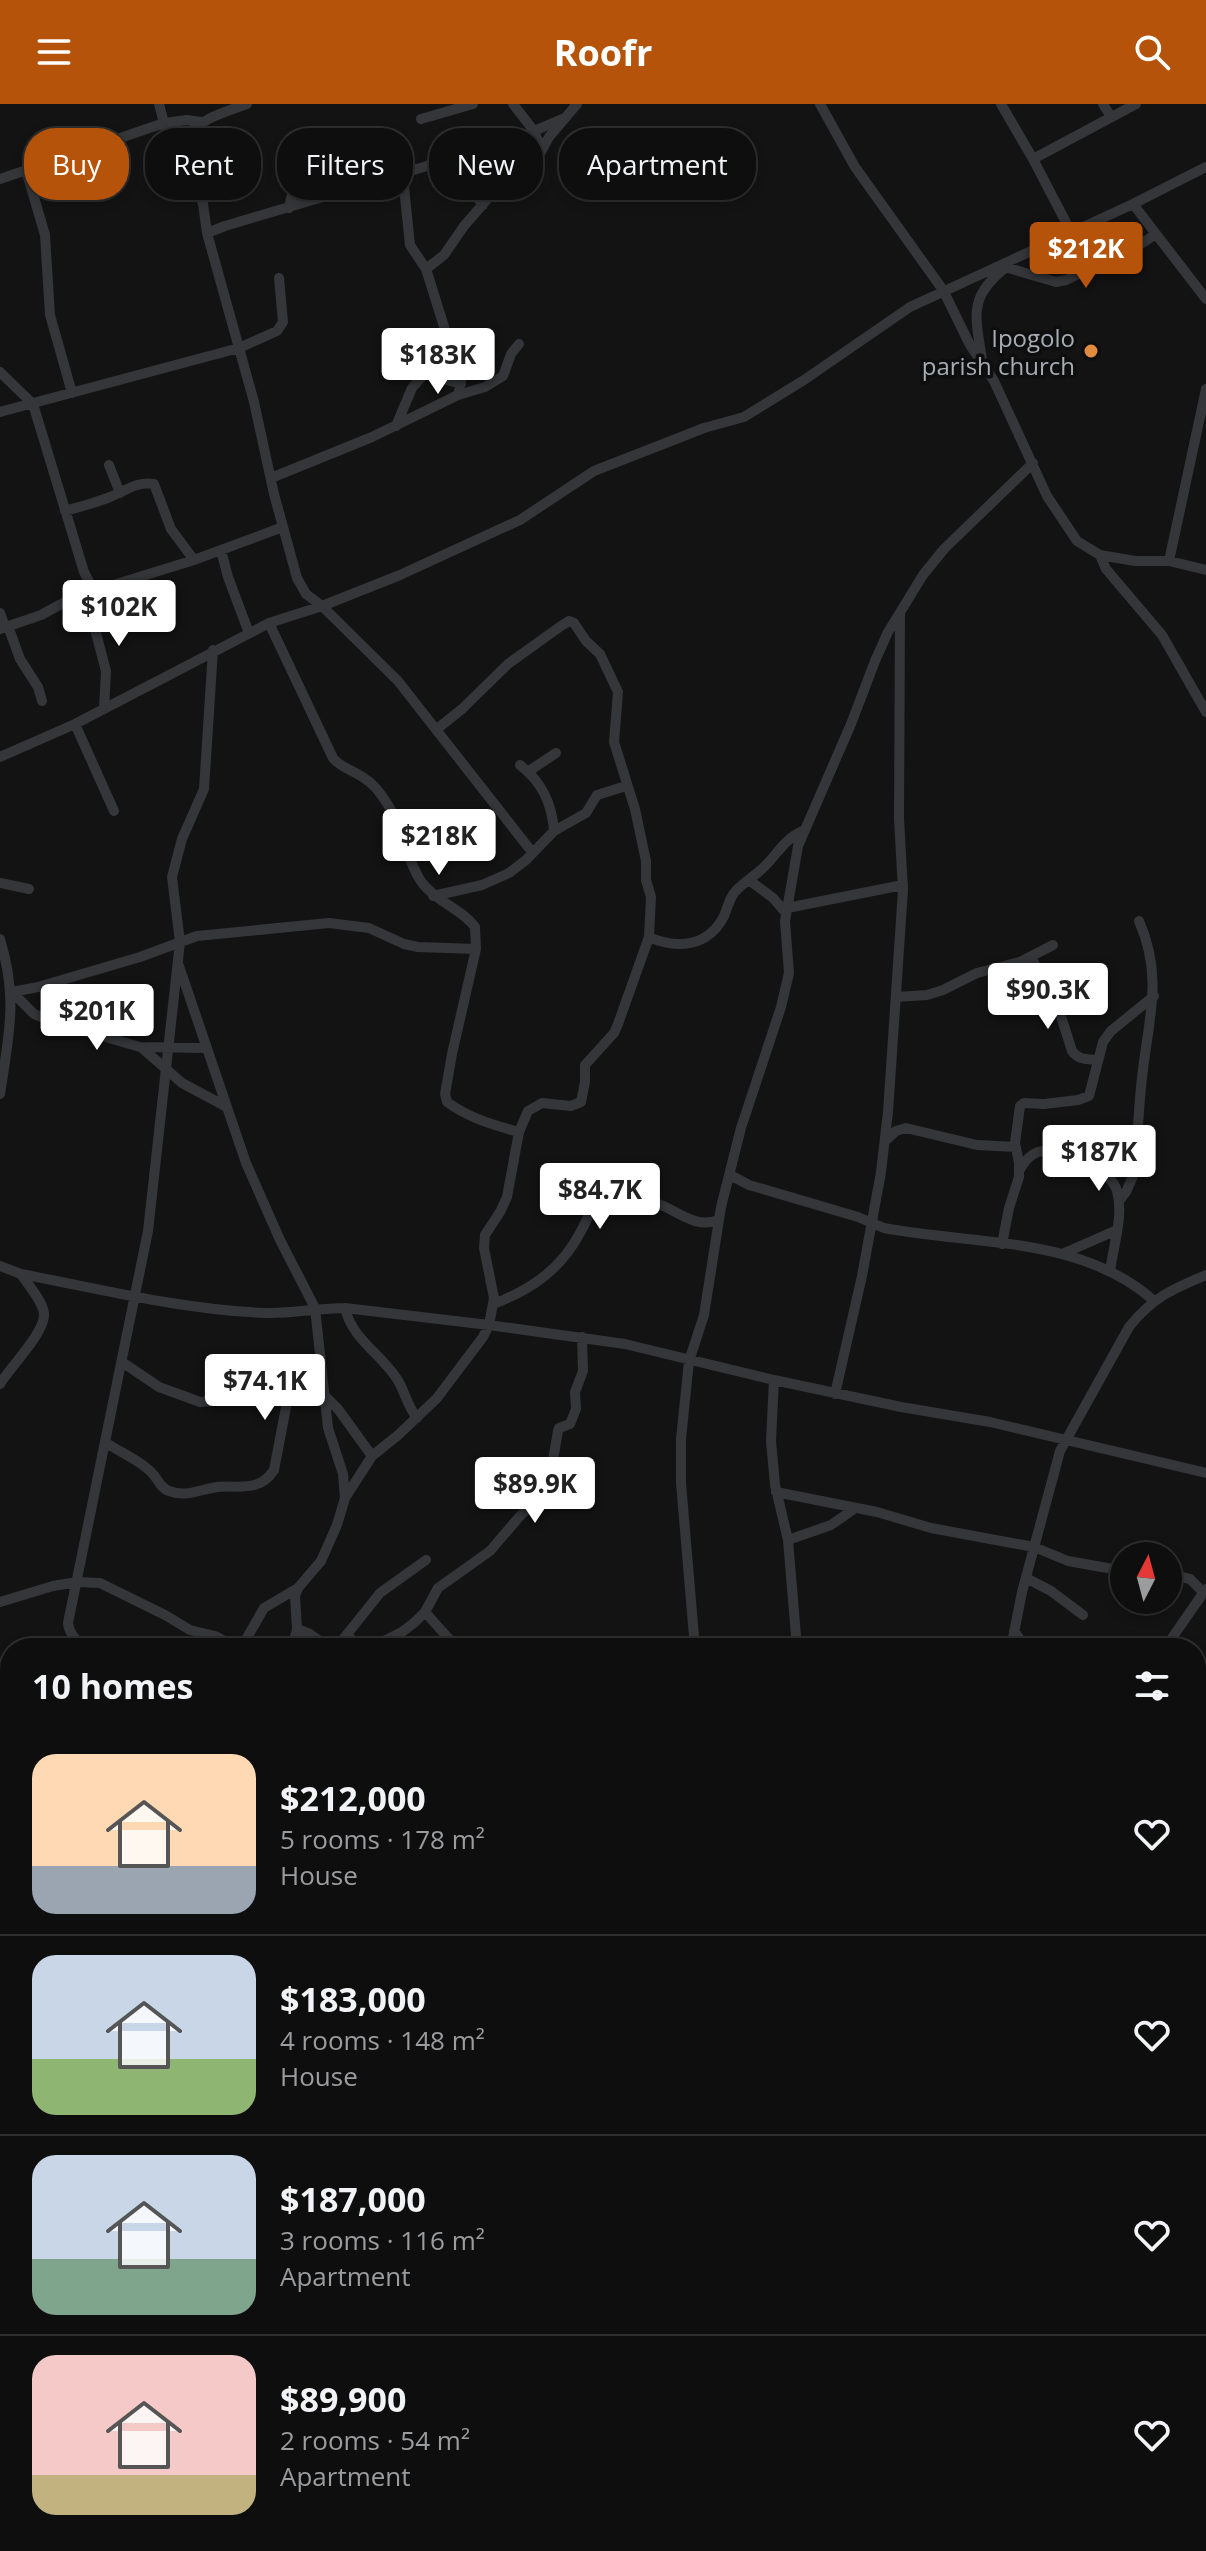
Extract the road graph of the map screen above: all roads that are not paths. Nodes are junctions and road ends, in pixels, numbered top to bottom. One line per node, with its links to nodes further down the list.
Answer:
1 (159, 104): 14 (street)
2 (247, 104): 13 (street)
3 (473, 104): 12 (street)
4 (513, 104): 17 (street)
5 (577, 104): 11 (street)
6 (820, 104): 41 (street)
7 (1001, 104): 21 (street)
8 (1103, 104): 10 (street)
9 (1136, 104): 10 (street)
10 (1111, 117): 21 (street)
11 (564, 118): 18 (street); 20 (street)
12 (421, 119)
13 (201, 122): 14 (street); 16 (street)
14 (164, 123): 15 (street); 19 (street)
15 (167, 128)
16 (194, 128)
17 (531, 128)
18 (543, 128)
19 (129, 135)
20 (543, 145)
21 (1033, 159): 35 (street)
22 (1206, 167): 32 (street)
23 (24, 171): 24 (street)
24 (0, 179)
25 (35, 200): 51 (street)
26 (202, 200): 36 (street)
27 (291, 200): 34 (street)
28 (316, 200): 34 (street)
29 (405, 200): 39 (street)
30 (479, 200): 33 (street)
31 (488, 200): 33 (street)
32 (1133, 204): 35 (street); 37 (street)
33 (483, 205): 39 (street)
34 (289, 208): 36 (street)
35 (1071, 232): 38 (street)
36 (207, 233): 45 (street)
37 (1156, 234): 38 (street); 42 (street)
38 (1007, 265): 41 (street); 46 (street)
39 (426, 269): 43 (street)
40 (279, 278): 45 (street)
41 (943, 290): 46 (street); 68 (street)
42 (1206, 299)
43 (448, 342): 47 (street); 49 (street)
44 (519, 344): 52 (street)
45 (239, 348): 51 (street); 58 (street)
46 (983, 364): 56 (street)
47 (426, 371): 49 (street); 55 (street)
48 (0, 372): 53 (street)
49 (461, 384): 52 (street)
50 (1206, 389): 65 (street)
51 (72, 393): 53 (street)
52 (458, 395): 55 (street)
53 (33, 404): 54 (street); 60 (street)
54 (0, 412)
55 (396, 426): 58 (street)
56 (1033, 463): 63 (street); 70 (street)
57 (109, 465): 59 (street)
58 (271, 478): 61 (street)
59 (120, 493): 60 (street); 64 (street)
60 (65, 511): 67 (street)
61 (283, 527): 62 (street); 68 (street)
62 (221, 550): 64 (street); 73 (street)
63 (1100, 555): 65 (street); 77 (street)
64 (194, 560): 67 (street)
65 (1169, 561): 66 (street)
66 (1206, 570)
67 (89, 589): 72 (street); 76 (street)
68 (322, 606): 71 (street); 79 (street)
69 (0, 613): 72 (street)
70 (900, 613): 85 (street); 89 (street)
71 (269, 623): 73 (street); 91 (street)
72 (4, 628): 75 (street)
73 (249, 633): 74 (street)
74 (213, 650): 76 (street); 96 (street)
75 (42, 701)
76 (104, 709): 78 (street)
77 (1206, 712)
78 (75, 724): 81 (street); 83 (street)
79 (437, 729): 82 (street); 86 (street)
80 (556, 753): 84 (street)
81 (0, 757)
82 (626, 786): 84 (street); 94 (street)
83 (114, 811)
84 (554, 831): 86 (street)
85 (803, 831): 87 (street); 92 (street)
86 (532, 852): 91 (street)
87 (749, 880): 92 (street); 94 (street)
88 (0, 883): 90 (street)
89 (903, 885): 92 (street); 103 (street)
90 (29, 889)
91 (433, 896): 98 (street)
92 (786, 911): 116 (street)
93 (1139, 921): 102 (street)
94 (649, 937): 112 (street)
95 (0, 939): 101 (street)
96 (180, 942): 98 (street); 100 (street); 101 (street)
97 (1053, 945): 99 (street)
98 (476, 949): 112 (street)
99 (1031, 957): 103 (street); 107 (street)
100 (178, 962): 105 (street); 106 (street)
101 (12, 992): 104 (street); 109 (street)
102 (1154, 996): 107 (street); 117 (street)
103 (896, 997): 113 (street)
104 (140, 1047): 105 (street); 108 (street)
105 (169, 1048): 106 (street); 108 (street)
106 (206, 1048): 111 (street)
107 (1098, 1060): 114 (street)
108 (167, 1070): 111 (street); 127 (street)
109 (1, 1082): 110 (street)
110 (0, 1094)
111 (225, 1106): 130 (street)
112 (519, 1132): 129 (street)
113 (885, 1141): 114 (street); 119 (street)
114 (1016, 1147): 115 (street)
115 (1020, 1169): 117 (street); 121 (street)
116 (730, 1175): 118 (street); 119 (street)
117 (1119, 1201): 120 (street)
118 (718, 1220): 129 (street); 134 (street)
119 (871, 1222): 121 (street); 140 (street)
120 (1117, 1230): 122 (street); 124 (street)
121 (1002, 1244): 122 (street)
122 (1062, 1254): 124 (street)
123 (0, 1266): 125 (street)
124 (1110, 1272): 128 (street)
125 (21, 1274): 127 (street); 138 (street)
126 (1206, 1275): 128 (street)
127 (134, 1295): 130 (street); 135 (street)
128 (1153, 1300): 143 (street)
129 (493, 1304): 132 (street)
130 (315, 1308): 131 (street); 136 (street)
131 (345, 1308): 132 (street); 142 (street)
132 (489, 1325): 133 (street); 142 (street)
133 (582, 1337): 134 (street); 160 (street)
134 (689, 1361): 137 (street); 174 (street)
135 (122, 1362): 139 (street); 144 (street)
136 (320, 1365): 139 (street); 141 (street)
137 (774, 1380): 140 (street); 147 (street)
138 (0, 1384)
139 (304, 1384): 144 (street)
140 (835, 1394): 143 (street)
141 (325, 1396): 145 (street); 148 (street)
142 (417, 1418): 145 (street)
143 (1066, 1440): 146 (street); 151 (street)
144 (105, 1442): 156 (street)
145 (372, 1456): 148 (street)
146 (1206, 1473)
147 (776, 1492): 149 (street); 150 (street)
148 (345, 1498): 157 (street)
149 (854, 1509): 150 (street); 151 (street)
150 (788, 1540): 175 (street)
151 (1034, 1547): 153 (street); 155 (street)
152 (426, 1560): 164 (street)
153 (1110, 1568)
154 (1182, 1577): 158 (street)
155 (1026, 1578): 161 (street); 163 (street)
156 (77, 1582): 159 (street); 165 (street); 166 (street)
157 (298, 1588): 162 (street); 167 (street)
158 (1205, 1591): 178 (street)
159 (0, 1602)
160 (425, 1612): 172 (street); 173 (street)
161 (1083, 1615)
162 (297, 1629): 168 (street); 169 (street)
163 (1014, 1631): 176 (street); 177 (street)
164 (347, 1634): 170 (street); 171 (street)
165 (76, 1638)
166 (219, 1638)
167 (245, 1638)
168 (295, 1638)
169 (317, 1638)
170 (343, 1638)
171 (350, 1638)
172 (390, 1638)
173 (448, 1638)
174 (694, 1638)
175 (796, 1638)
176 (1013, 1638)
177 (1019, 1638)
178 (1172, 1638)

